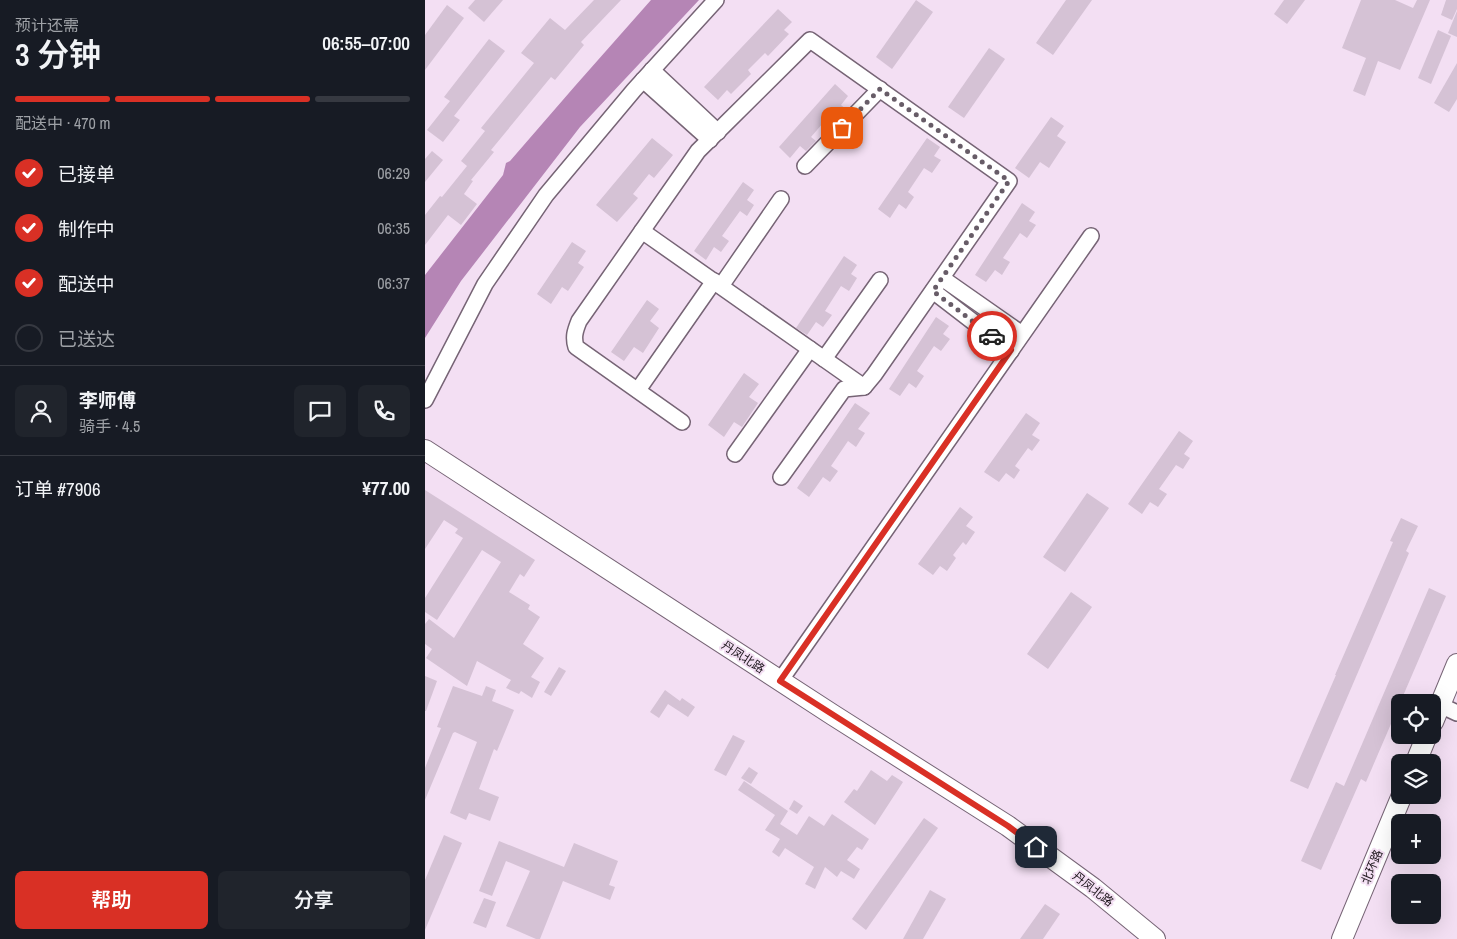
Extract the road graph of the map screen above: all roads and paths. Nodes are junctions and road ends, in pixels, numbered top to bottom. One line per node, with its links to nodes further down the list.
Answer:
1 (716, 0): 2 (street)
2 (647, 75): 4 (street); 19 (street)
3 (880, 89): 4 (street); 5 (street); 9 (street)
4 (714, 136): 7 (street)
5 (805, 166)
6 (781, 199): 11 (street)
7 (642, 231): 11 (street); 18 (street)
8 (1091, 236): 13 (street)
9 (942, 278): 12 (street); 13 (street)
10 (880, 280): 16 (street)
11 (717, 284): 14 (street); 18 (street)
12 (933, 291): 15 (street); 17 (street)
13 (1023, 334): 15 (street)
14 (810, 349): 16 (street); 22 (street)
15 (1011, 350): 25 (street)
16 (824, 359): 17 (street)
17 (864, 387): 23 (street)
18 (638, 390): 20 (street)
19 (425, 400)
20 (683, 422)
21 (425, 450): 25 (main road, 丹凤北路)
22 (735, 454)
23 (781, 477)
24 (1457, 664): 26 (main road)
25 (780, 681): 28 (main road, 丹凤北路)
26 (1443, 713)
27 (1398, 804): 29 (main road, 北环路)
28 (1155, 939)
29 (1342, 939)

